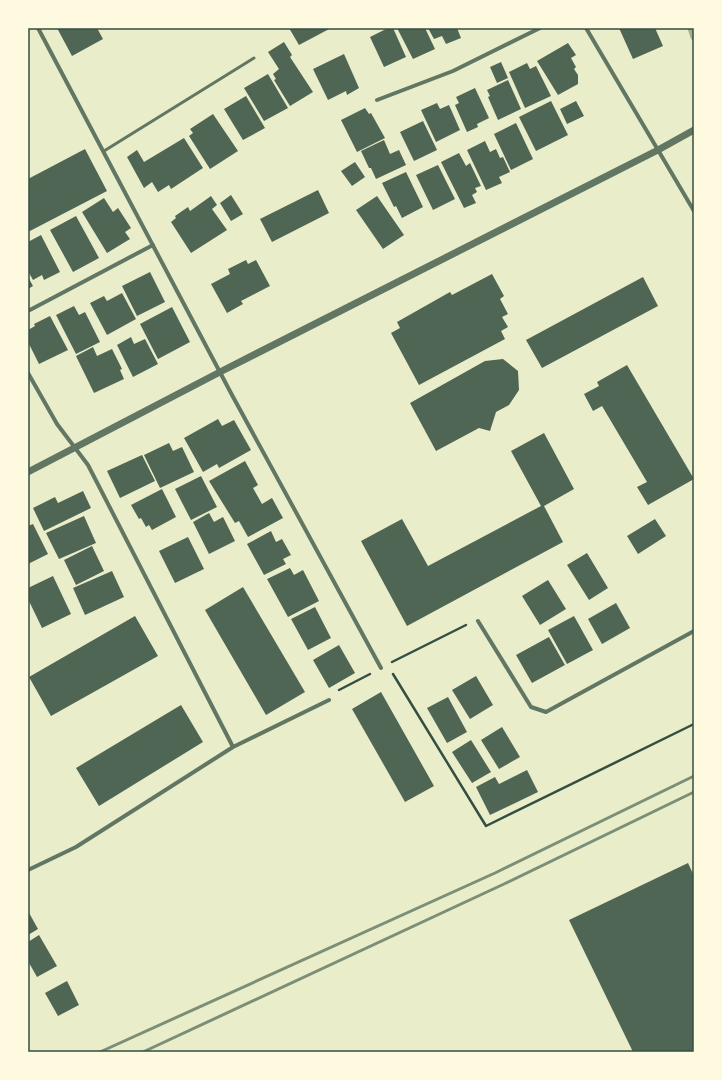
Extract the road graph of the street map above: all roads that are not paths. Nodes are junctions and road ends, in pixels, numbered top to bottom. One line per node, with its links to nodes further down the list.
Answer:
1 (38, 28): 8 (street)
2 (540, 28): 5 (street)
3 (586, 28): 7 (street)
4 (254, 58): 8 (lane)
5 (377, 100)
6 (694, 130): 7 (street)
7 (658, 150): 9 (street); 12 (street)
8 (104, 152): 10 (street)
9 (694, 211)
10 (153, 245): 11 (street); 12 (street)
11 (28, 310)
12 (220, 372): 14 (street); 18 (street)
13 (28, 373): 14 (street)
14 (75, 447): 15 (street); 20 (street)
15 (28, 472)
16 (478, 621): 17 (street)
17 (694, 632)
18 (381, 668)
19 (329, 700): 20 (street)
20 (233, 747): 21 (street)
21 (28, 870)

